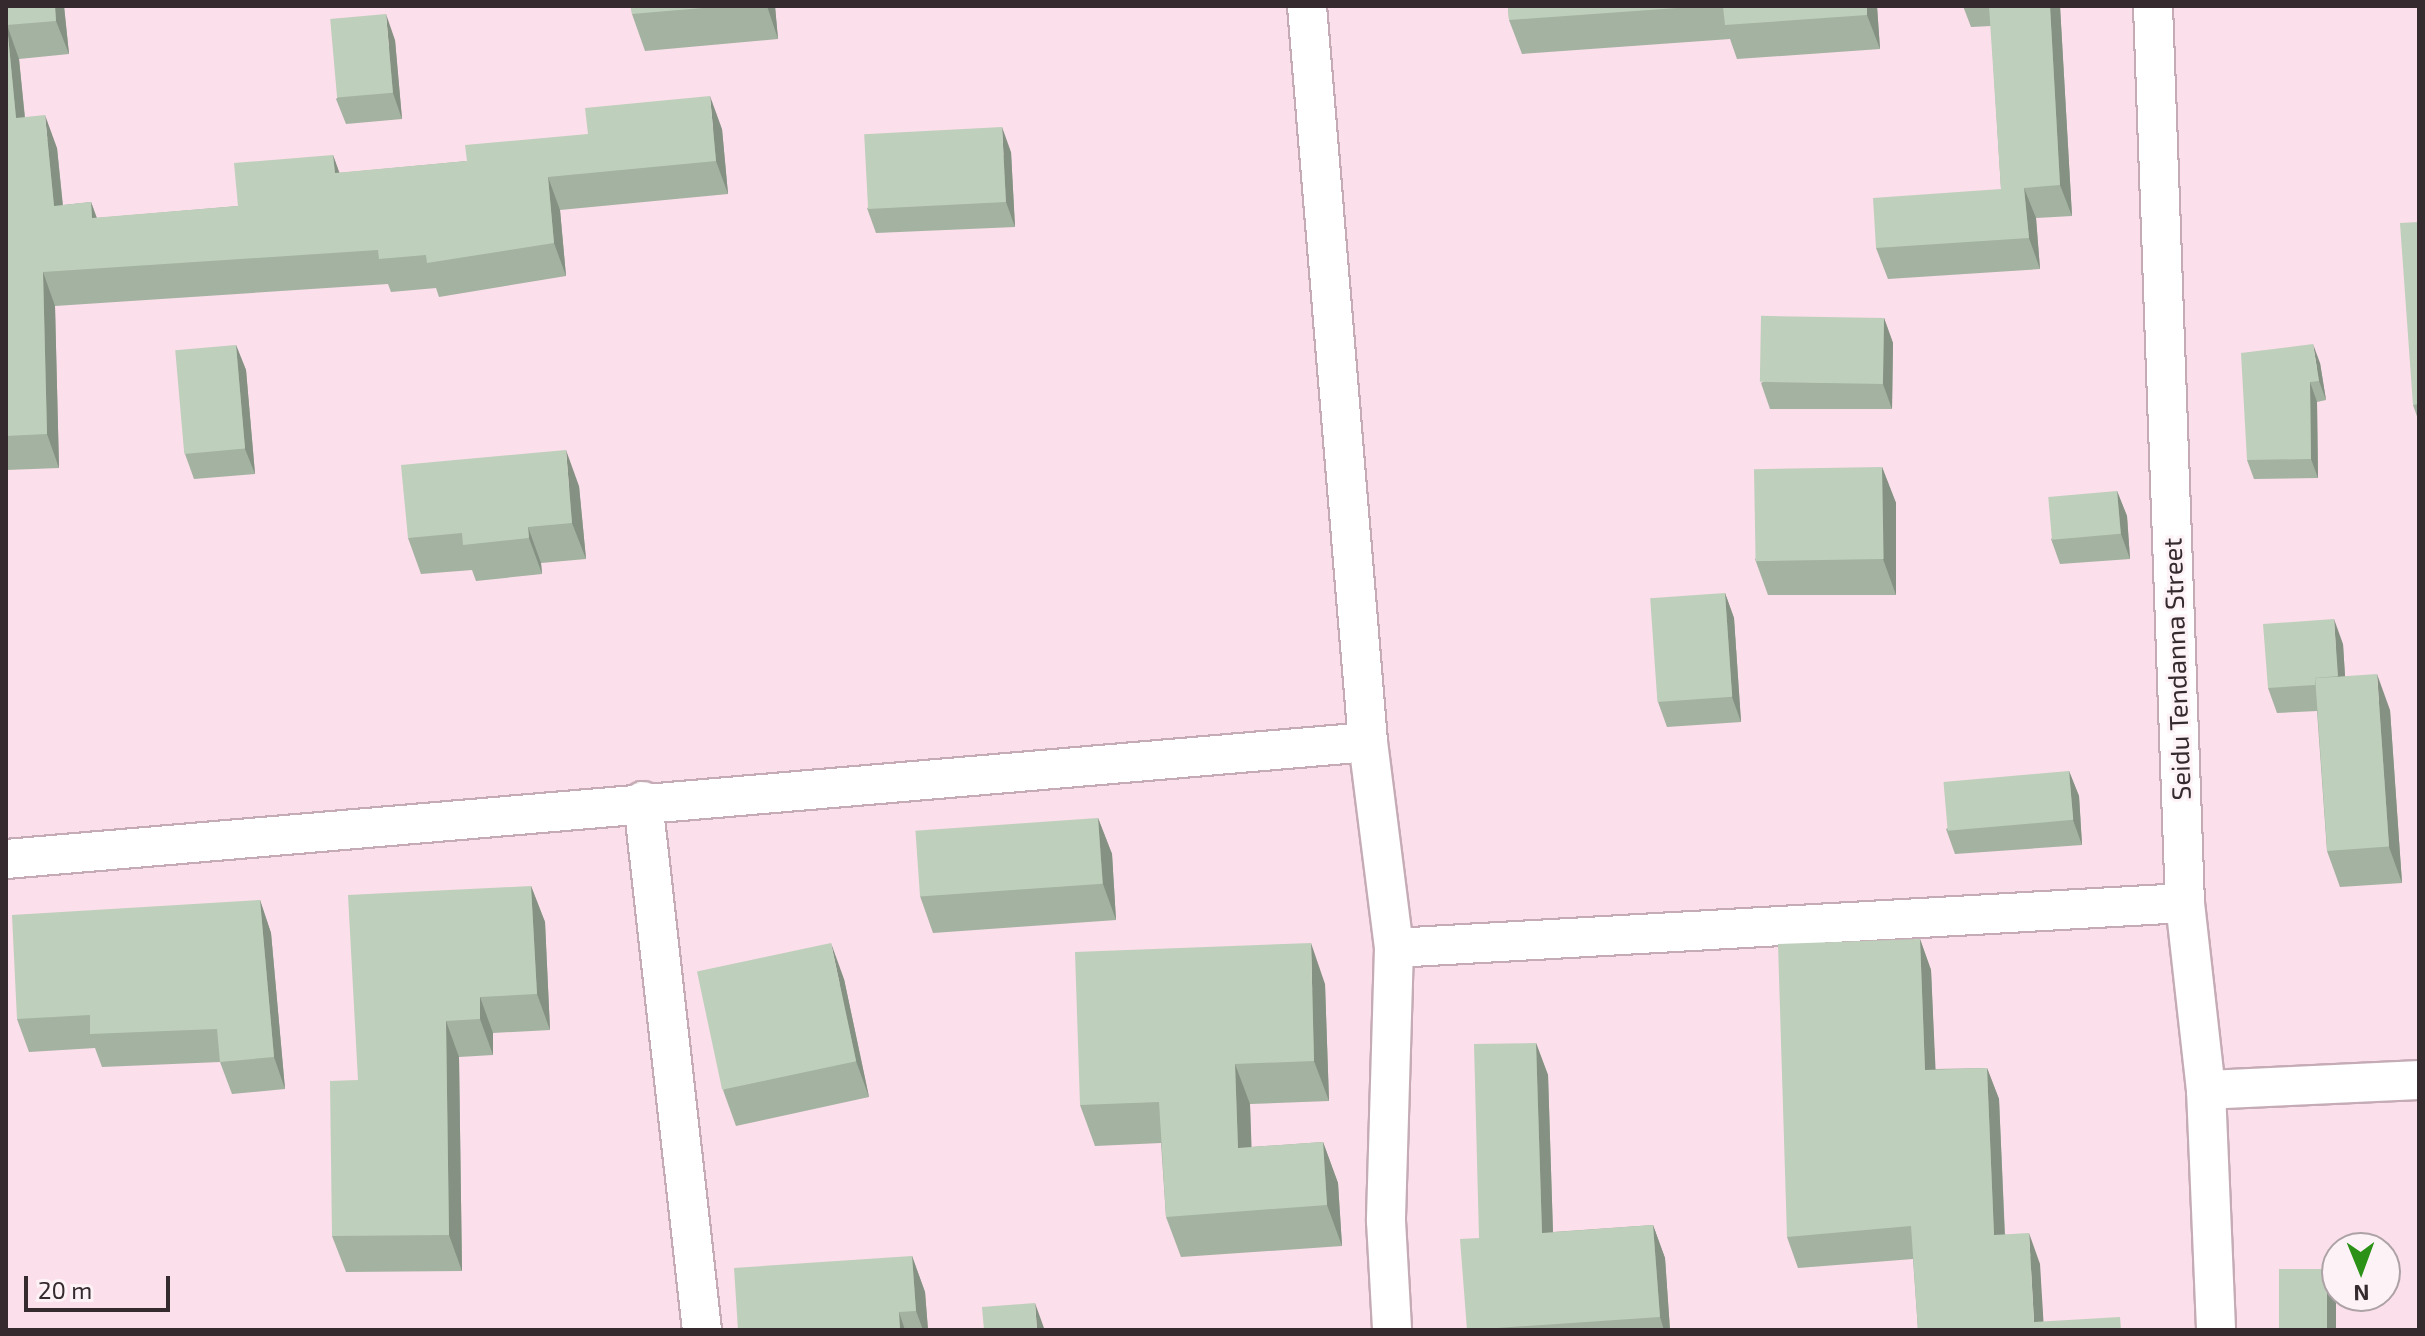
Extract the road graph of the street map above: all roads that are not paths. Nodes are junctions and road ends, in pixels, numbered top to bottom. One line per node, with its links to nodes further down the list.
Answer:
1 (1307, 6): 3 (street)
2 (2153, 6): 6 (street, Seidu Tendanna Street)
3 (1368, 742): 4 (street); 7 (street)
4 (643, 801): 5 (street); 10 (street)
5 (6, 859)
6 (2185, 903): 7 (street); 9 (street, Seidu Tendanna Street)
7 (1394, 948): 11 (street)
8 (2419, 1080): 9 (street)
9 (2206, 1090): 12 (street, Seidu Tendanna Street)
10 (702, 1330)
11 (1392, 1330)
12 (2216, 1330)

